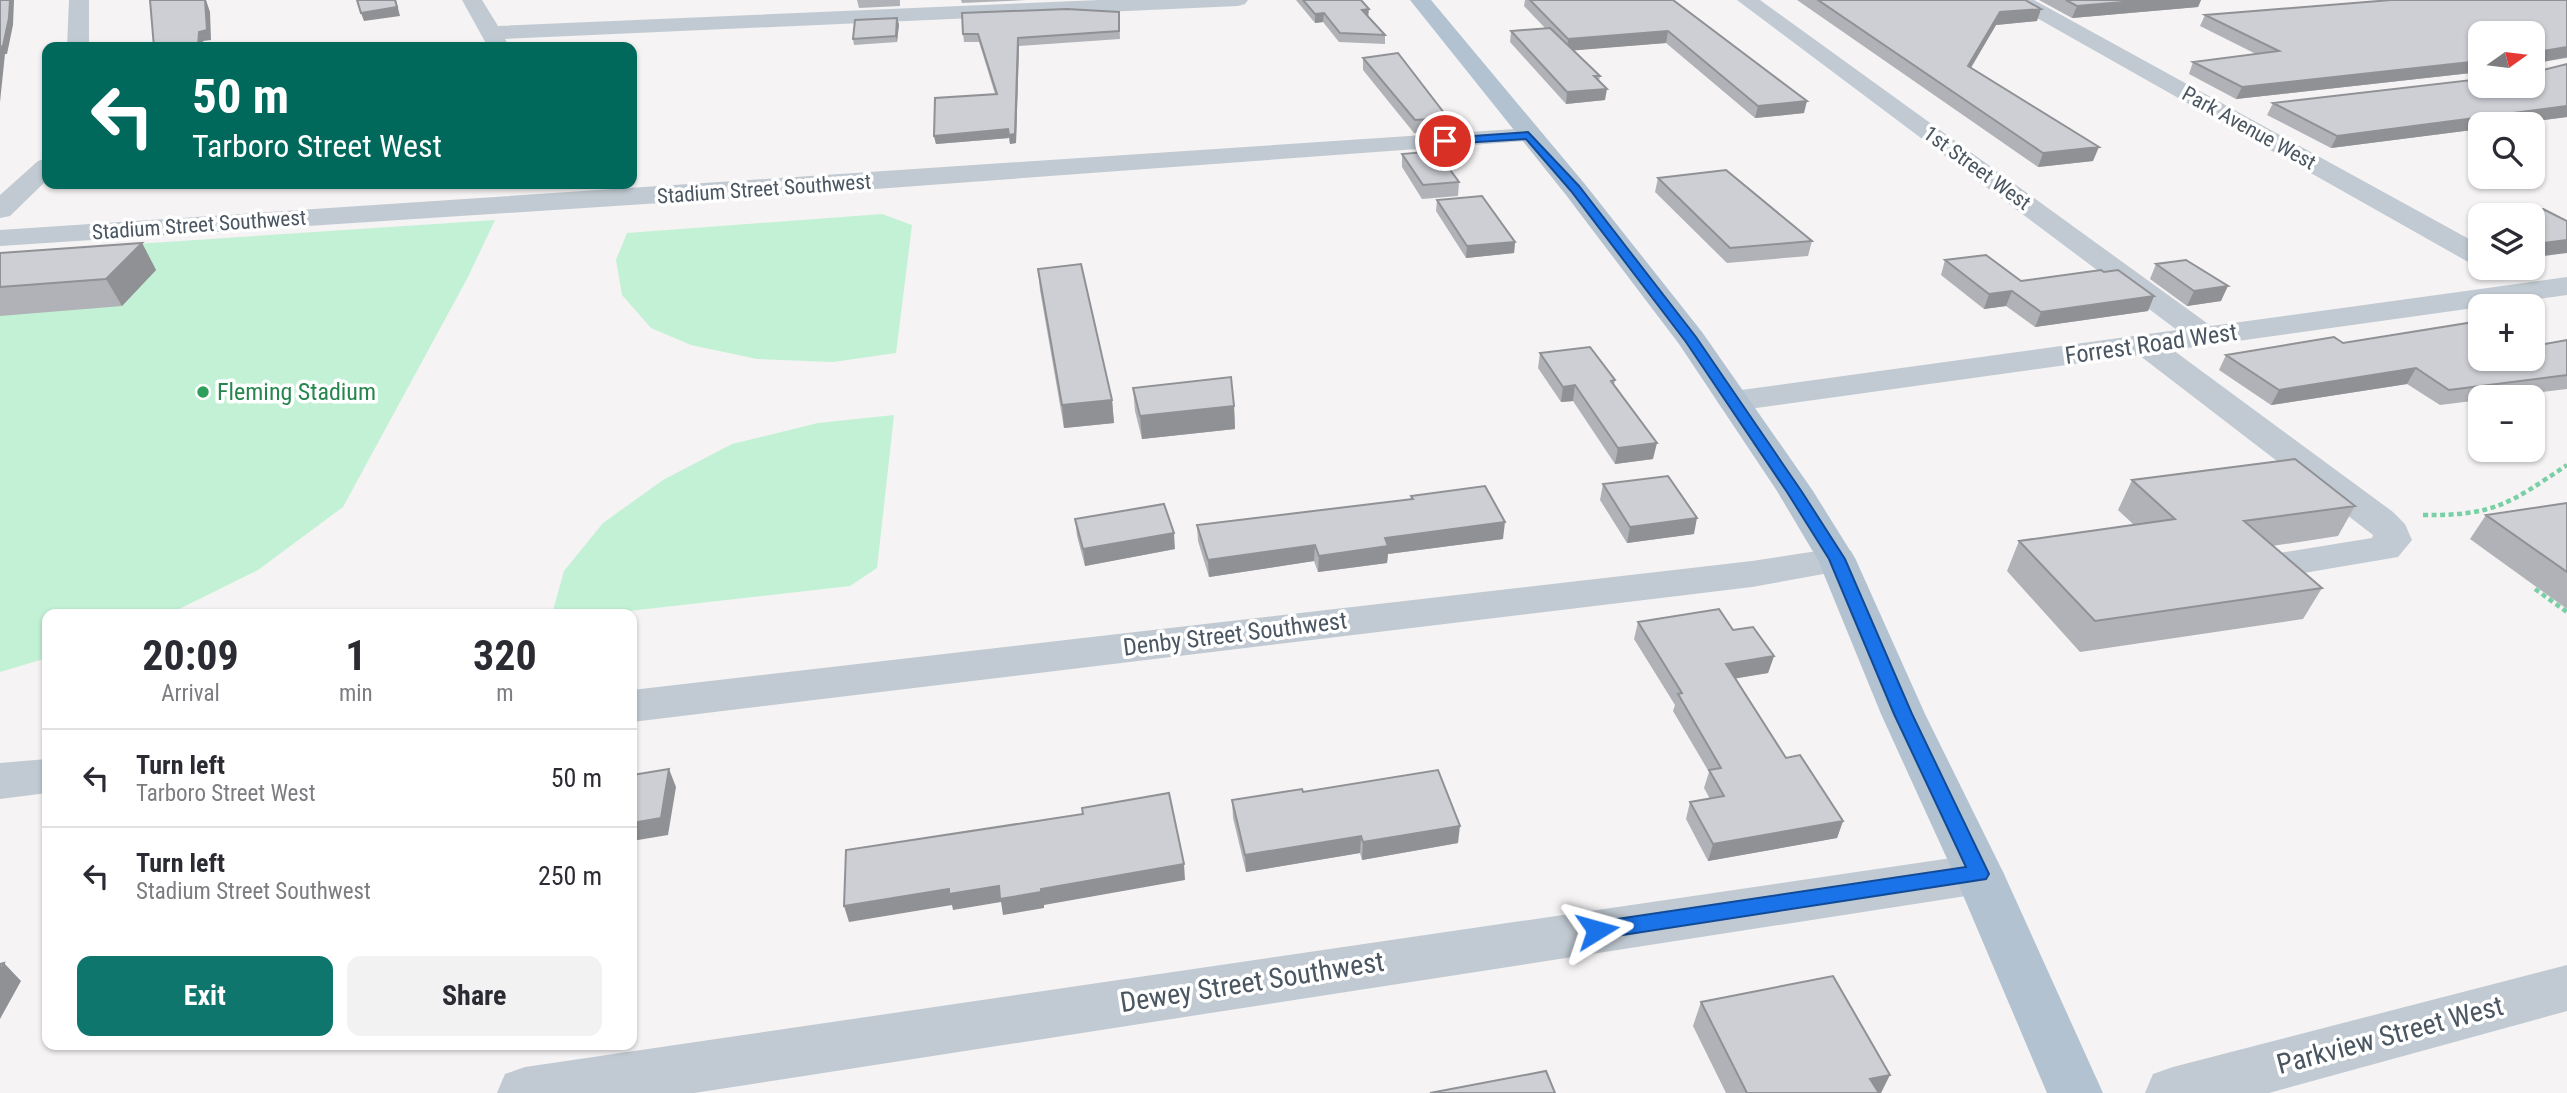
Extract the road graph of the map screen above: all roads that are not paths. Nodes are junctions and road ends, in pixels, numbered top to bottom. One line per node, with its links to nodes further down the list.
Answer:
1 (79, 0): 10 (street)
2 (472, 0): 9 (street)
3 (1238, 0): 7 (street)
4 (1420, 0): 14 (main road)
5 (1747, 0): 24 (street, 1st Street West)
6 (2019, 0): 13 (street, Park Avenue West)
7 (925, 7): 8 (street)
8 (582, 30): 9 (street); 11 (street)
9 (496, 40)
10 (78, 42)
11 (545, 42)
12 (2259, 106): 13 (street)
13 (2217, 111): 20 (street, Park Avenue West)
14 (1528, 135): 17 (street, Stadium Street Southwest); 26 (main road)
15 (42, 171): 18 (street)
16 (460, 189): 17 (street)
17 (447, 209): 19 (street, Stadium Street Southwest)
18 (0, 210)
19 (0, 238)
20 (2468, 250)
21 (2531, 280): 22 (street)
22 (2553, 288): 23 (street); 24 (street, Forrest Road West)
23 (2567, 306)
24 (2206, 337): 25 (street, Forrest Road West)
25 (2146, 345): 26 (street, Forrest Road West); 28 (street)
26 (1734, 401): 27 (main road)
27 (1837, 559): 29 (street, Denby Street Southwest); 32 (main road)
28 (2275, 565)
29 (637, 705)
30 (42, 777): 31 (street)
31 (0, 781)
32 (1979, 874): 34 (street, Dewey Street Southwest); 35 (main road)
33 (2567, 988): 36 (street, Parkview Street West)
34 (525, 1093)
35 (2075, 1093)
36 (2173, 1093)

